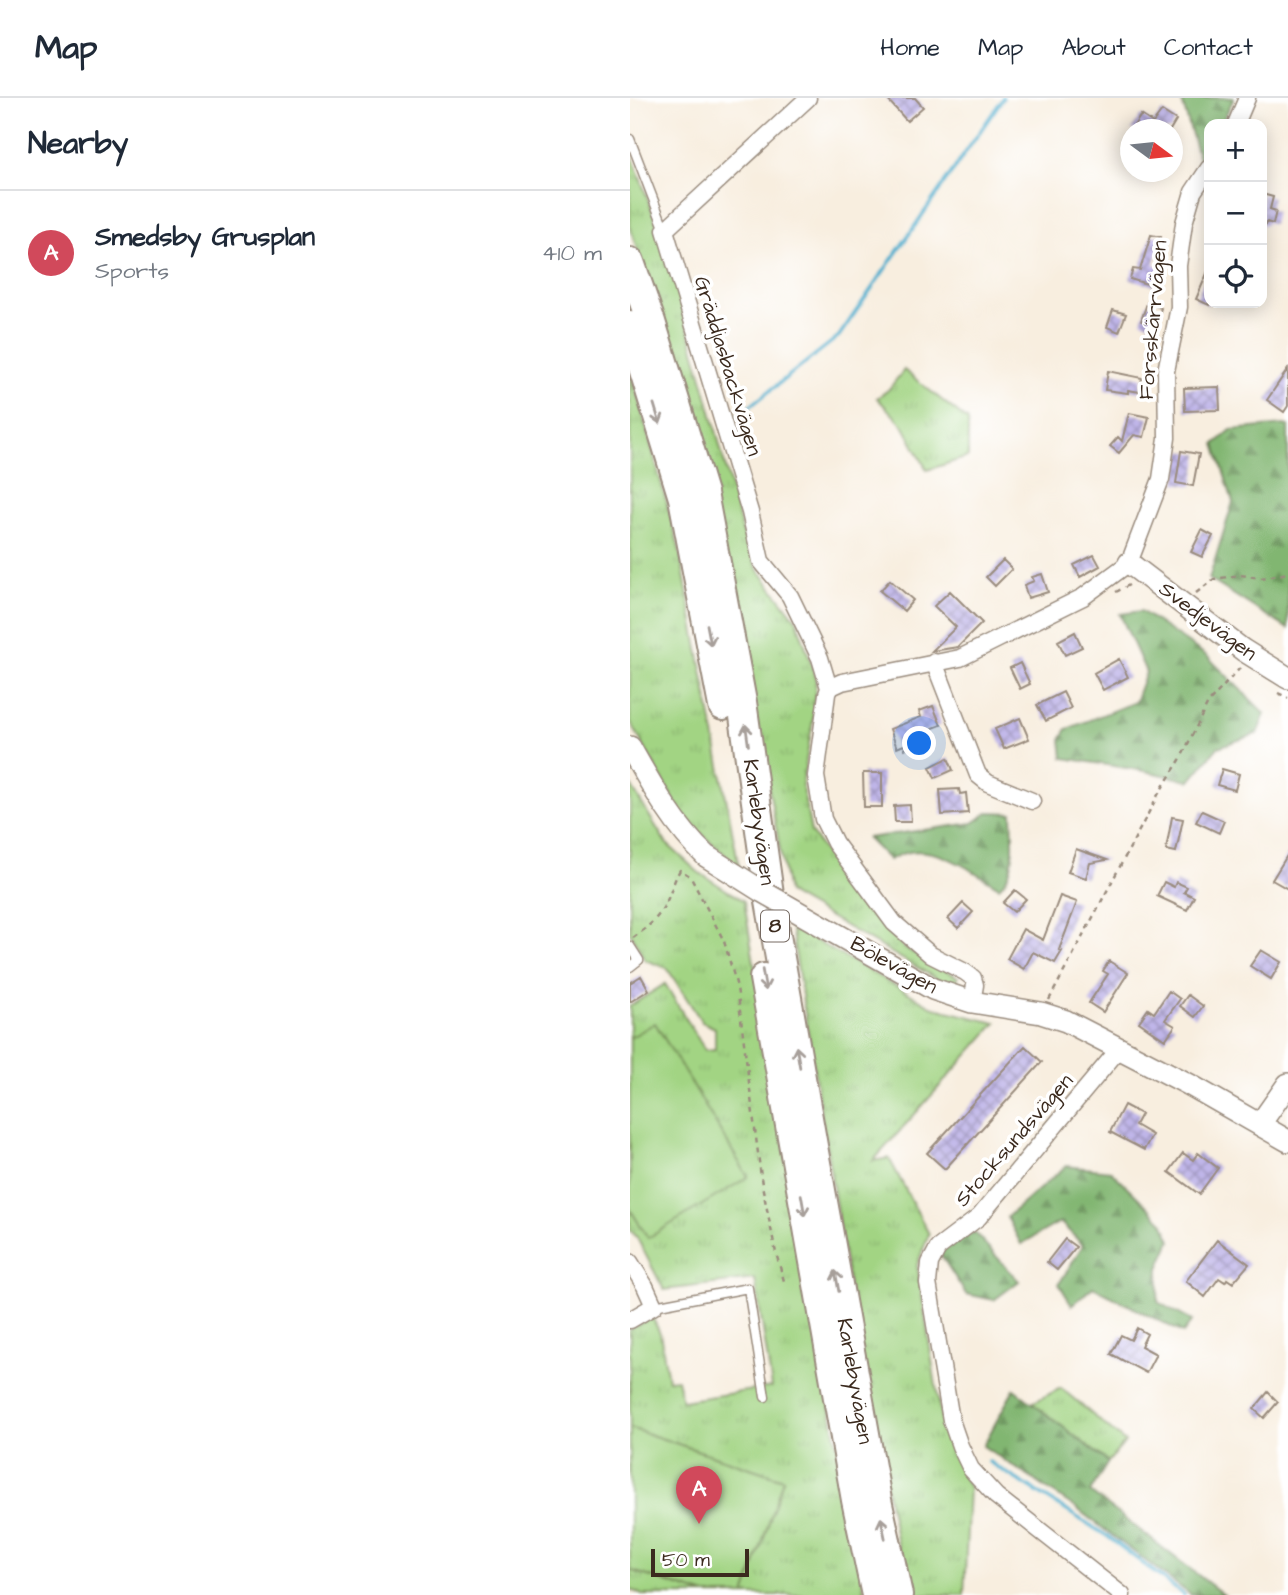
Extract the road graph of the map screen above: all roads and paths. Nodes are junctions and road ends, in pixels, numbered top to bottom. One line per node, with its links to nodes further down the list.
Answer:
1 (807, 98): 6 (street)
2 (1247, 98): 3 (street)
3 (1238, 119)
4 (630, 139): 6 (lane)
5 (1204, 176): 9 (street, Forsskärrvägen)
6 (665, 230): 15 (street, Gräddjasbackvägen)
7 (630, 262): 33 (highway, Karlebyvägen / 8, one-way to 7)
8 (630, 325): 32 (highway, Karlebyvägen / 8, one-way to 32)
9 (1129, 563): 11 (main road, Svedjevägen); 12 (street)
10 (1288, 573): 11 (path)
11 (1186, 605): 14 (main road, Svedjevägen)
12 (934, 662): 15 (street); 17 (street)
13 (1241, 668): 22 (path)
14 (1288, 678)
15 (829, 688): 21 (street)
16 (630, 747): 21 (main road, Bölevägen, bridge)
17 (1032, 801)
18 (630, 940): 28 (path)
19 (630, 946): 20 (lane)
20 (630, 967)
21 (972, 1002): 22 (main road, Bölevägen)
22 (1041, 1013): 23 (main road, Bölevägen)
23 (1119, 1049): 25 (main road, Bölevägen); 34 (street, Stocksundsvägen)
24 (1288, 1084): 25 (main road)
25 (1260, 1124): 26 (main road, Bölevägen)
26 (1288, 1141)
27 (630, 1262): 29 (street)
28 (784, 1281)
29 (654, 1306): 30 (street); 31 (lane)
30 (630, 1320)
31 (765, 1397)
32 (876, 1595)
33 (898, 1595)
34 (1122, 1595)

